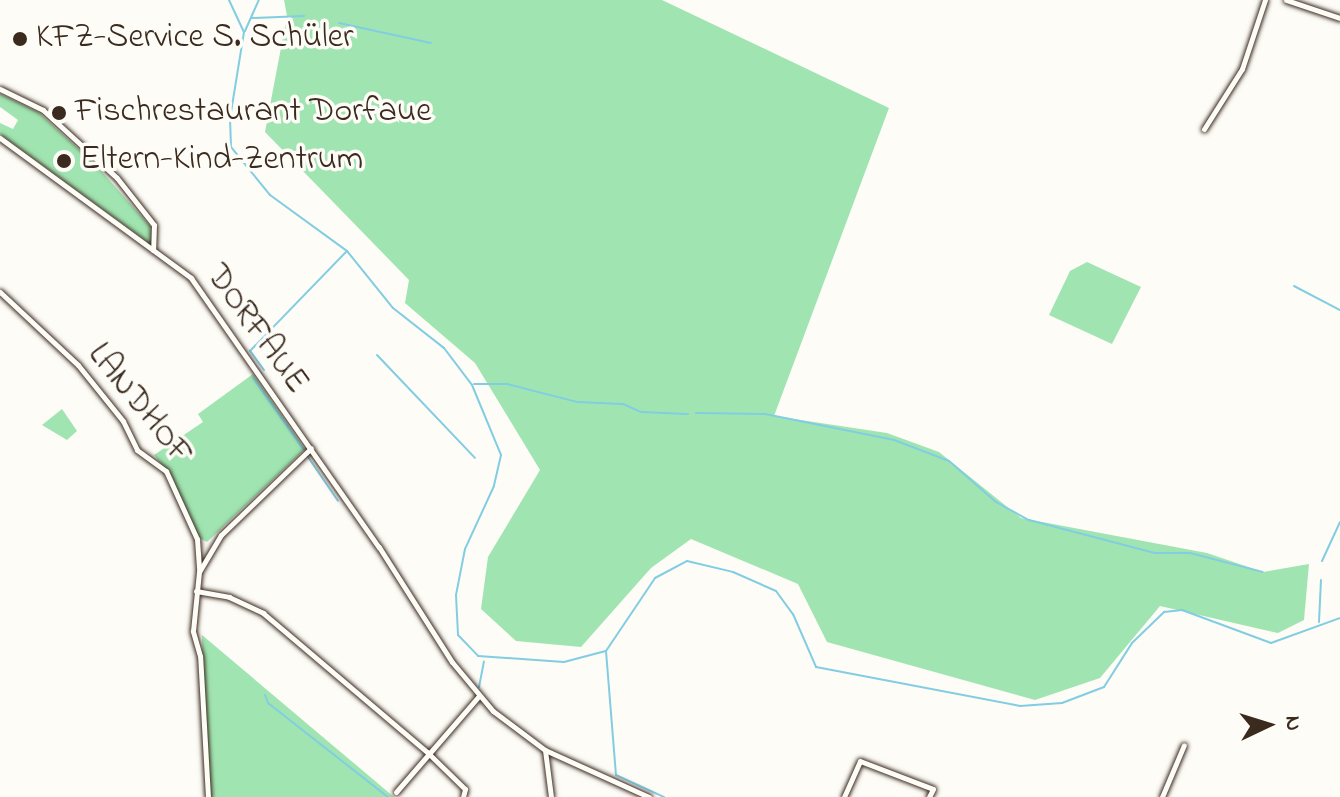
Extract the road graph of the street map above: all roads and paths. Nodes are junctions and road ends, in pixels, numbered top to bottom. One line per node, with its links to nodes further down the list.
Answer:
1 (1265, 0): 5 (street)
2 (1286, 0): 3 (street)
3 (1340, 18)
4 (0, 89): 7 (street)
5 (1204, 129)
6 (0, 138): 7 (street, DORFAUE)
7 (153, 250): 9 (street, DORFAUE)
8 (0, 292): 10 (street, LANDHOF)
9 (311, 448): 10 (street); 12 (street, DORFAUE)
10 (199, 572): 11 (street)
11 (196, 591): 15 (street); 17 (street)
12 (479, 696): 14 (street, DORFAUE); 15 (street)
13 (1184, 745): 23 (street)
14 (545, 750): 19 (street); 20 (street, DORFAUE)
15 (427, 752): 16 (street); 18 (street)
16 (396, 792)
17 (208, 797)
18 (463, 797)
19 (551, 797)
20 (649, 797)
21 (844, 797): 22 (street)
22 (929, 797)
23 (1162, 797)

